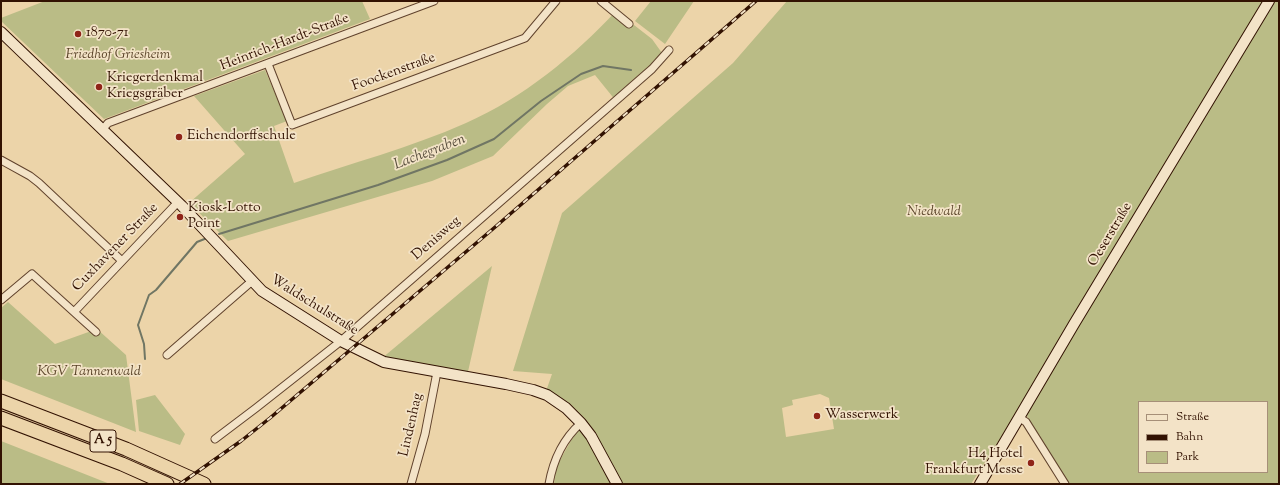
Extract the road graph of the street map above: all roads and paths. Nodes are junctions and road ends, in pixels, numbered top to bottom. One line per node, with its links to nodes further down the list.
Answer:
1 (432, 1): 8 (street, Heinrich-Hardt-Straße)
2 (601, 1): 5 (street)
3 (1269, 1): 22 (street, Oeserstraße)
4 (552, 2): 8 (street, Foockenstraße)
5 (629, 24)
6 (1, 32): 9 (street, Waldschulstraße)
7 (669, 50): 17 (street, Denisweg)
8 (268, 64): 9 (street, Heinrich-Hardt-Straße)
9 (102, 130): 11 (street, Waldschulstraße)
10 (1, 160): 12 (street)
11 (178, 202): 12 (street, Cuxhavener Straße); 13 (street, Waldschulstraße)
12 (122, 261): 15 (street, Cuxhavener Straße)
13 (252, 281): 17 (street, Waldschulstraße); 18 (street)
14 (1, 300): 15 (street)
15 (74, 312): 16 (street)
16 (96, 332)
17 (341, 341): 19 (street, Waldschulstraße); 24 (street, Denisweg)
18 (167, 355)
19 (437, 372): 23 (street, Waldschulstraße); 27 (street, Lindenhag)
20 (1, 401): 26 (highway, A 5)
21 (1, 418): 25 (highway, A 5)
22 (1020, 418): 30 (street, Oeserstraße); 31 (street)
23 (581, 423): 28 (street); 29 (street, Waldschulstraße)
24 (215, 439)
25 (167, 484)
26 (204, 484)
27 (411, 484)
28 (549, 484)
29 (617, 484)
30 (980, 484)
31 (1065, 484)

